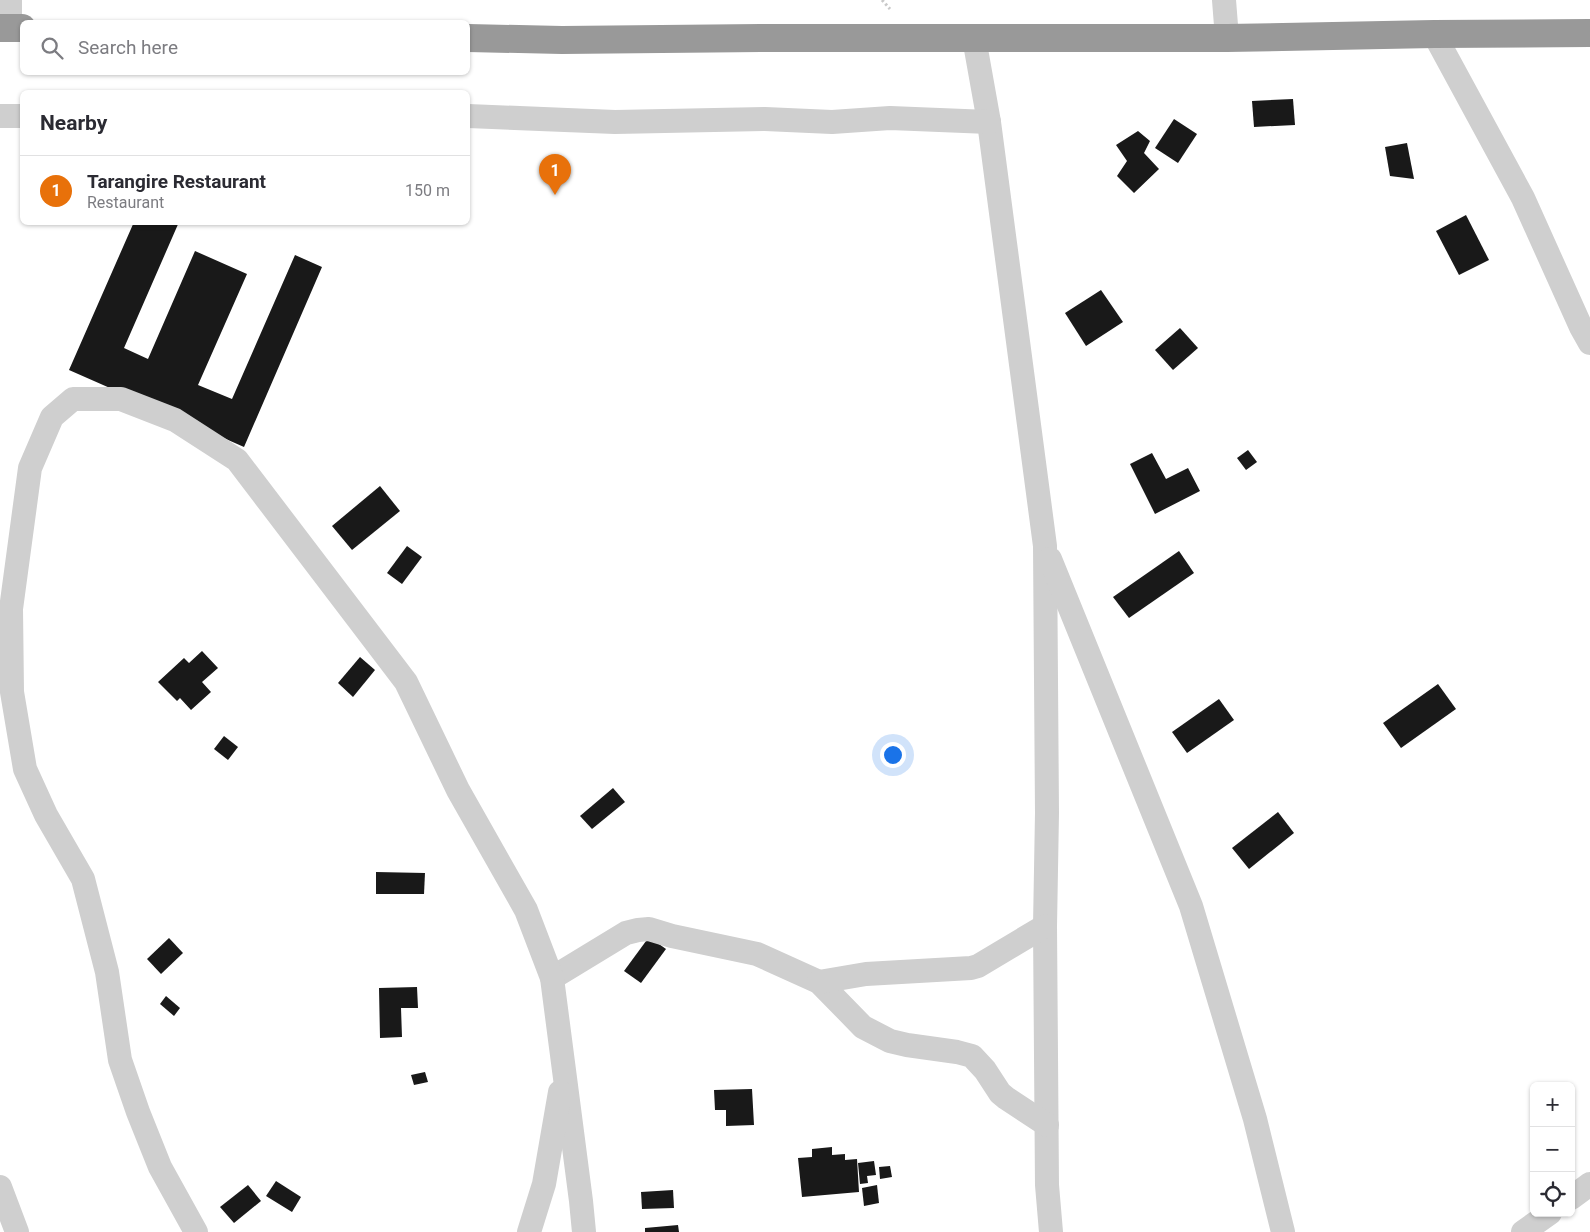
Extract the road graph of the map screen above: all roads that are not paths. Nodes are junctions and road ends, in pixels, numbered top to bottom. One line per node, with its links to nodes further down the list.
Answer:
1 (10, 0): 3 (street)
2 (1224, 0): 8 (street)
3 (11, 28)
4 (1590, 33): 5 (highway)
5 (1434, 34): 8 (highway); 13 (street)
6 (470, 38): 7 (highway)
7 (974, 38): 8 (highway); 12 (street)
8 (1227, 38)
9 (0, 116): 10 (street)
10 (20, 116)
11 (470, 116): 12 (street)
12 (989, 122): 14 (street)
13 (1590, 342)
14 (1045, 546): 16 (street); 30 (street)
15 (6, 633): 17 (street); 26 (street)
16 (1044, 926): 18 (street); 20 (street)
17 (552, 978): 18 (street); 19 (street)
18 (819, 982): 20 (street)
19 (564, 1070): 27 (street); 28 (street)
20 (1047, 1125): 29 (street)
21 (1590, 1184): 23 (street)
22 (0, 1188): 25 (street)
23 (1575, 1195)
24 (1544, 1217): 31 (street)
25 (17, 1232)
26 (196, 1232)
27 (529, 1232)
28 (584, 1232)
29 (1051, 1232)
30 (1283, 1232)
31 (1523, 1232)

